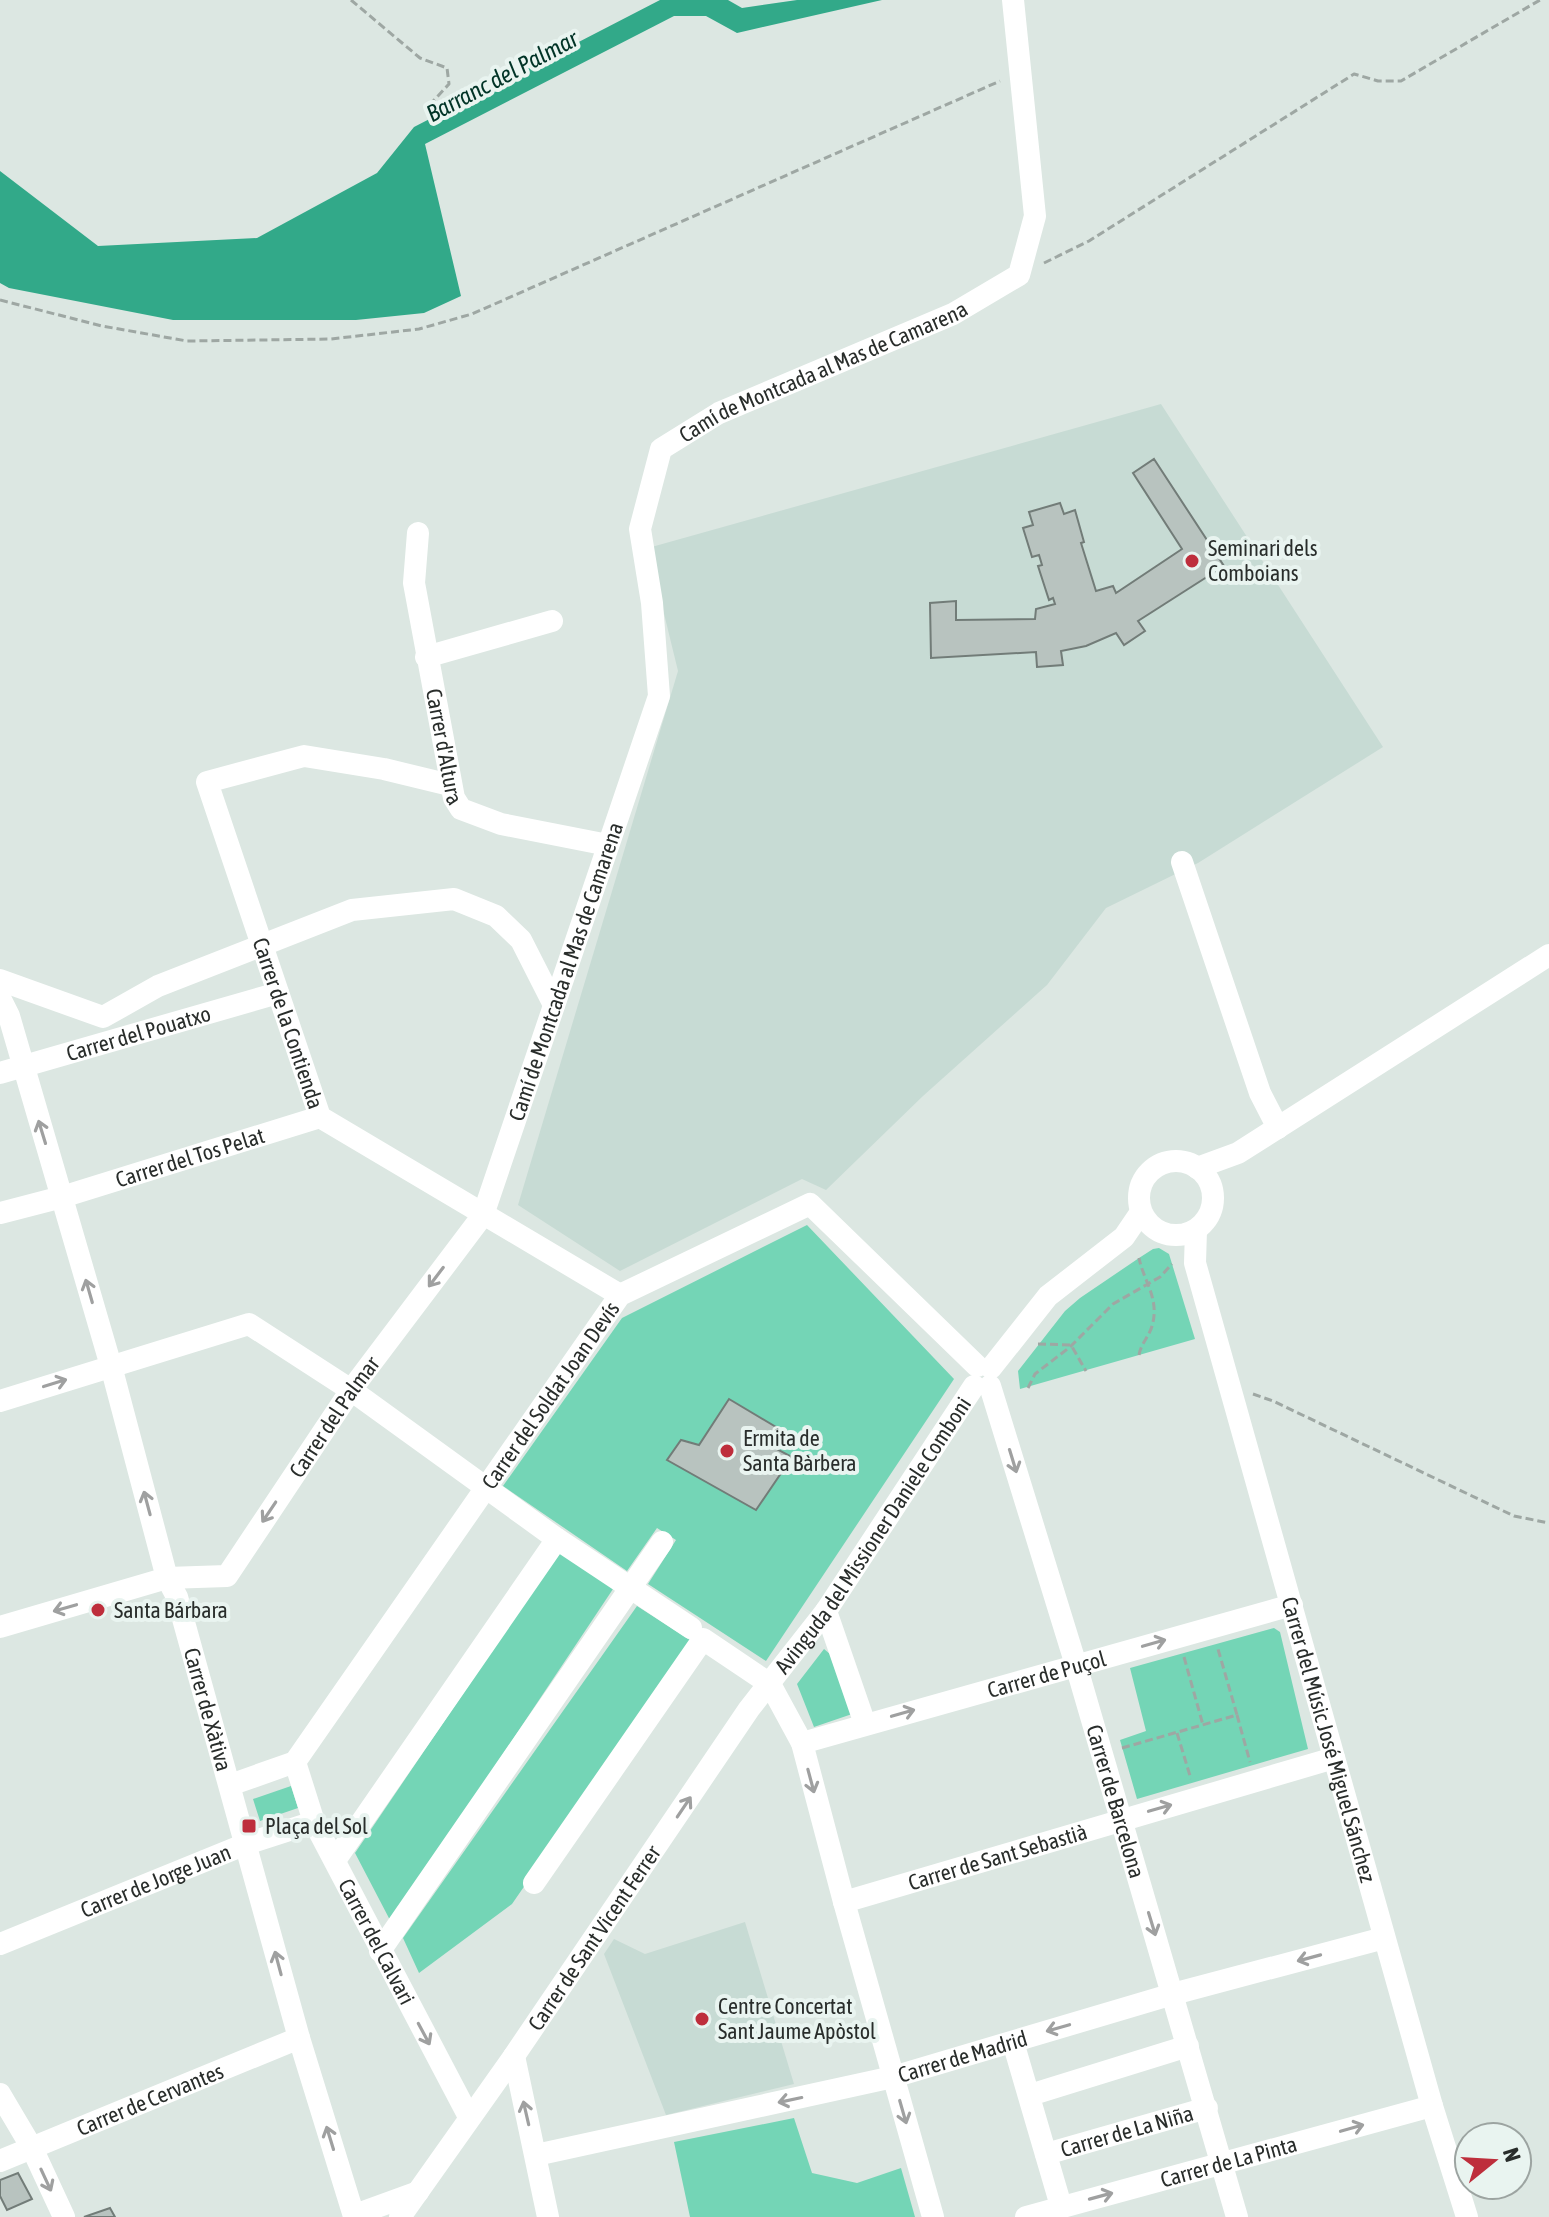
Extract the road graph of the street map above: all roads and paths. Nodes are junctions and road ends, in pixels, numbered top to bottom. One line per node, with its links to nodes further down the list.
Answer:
1 (351, 0): 5 (path)
2 (1013, 0): 4 (street)
3 (1540, 0): 6 (path)
4 (1021, 72): 6 (street); 7 (path)
5 (425, 110)
6 (1019, 275): 12 (street, Camí de Montcada al Mas de Camarena)
7 (0, 300)
8 (418, 533): 10 (street, Carrer d'Altura)
9 (552, 621): 10 (street)
10 (426, 657): 11 (street, Carrer d'Altura)
11 (450, 785): 12 (street, Carrer d'Altura); 14 (street, Carrer de la Contienda)
12 (608, 845): 18 (street, Camí de Montcada al Mas de Camarena)
13 (1182, 862): 23 (street)
14 (263, 947): 16 (street); 17 (street, Carrer de la Contienda); 18 (street)
15 (1549, 955): 23 (street)
16 (0, 980)
17 (278, 993): 20 (street, Carrer del Pouatxo); 22 (street, Carrer de la Contienda)
18 (554, 1005): 29 (street, Camí de Montcada al Mas de Camarena)
19 (3, 1011): 20 (street, Carrer de Xàtiva)
20 (23, 1066): 21 (street, Carrer del Pouatxo); 26 (street, Carrer de Xàtiva, one-way to 20)
21 (0, 1073)
22 (320, 1117): 26 (street, Carrer del Tos Pelat); 29 (street, Carrer de la Contienda)
23 (1278, 1128): 24 (street)
24 (1238, 1153): 25 (street); 27 (street)
25 (1197, 1168): 27 (street); 30 (street)
26 (62, 1197): 28 (street, Carrer del Tos Pelat); 38 (street, Carrer de Xàtiva, one-way to 26)
27 (1213, 1199): 30 (street)
28 (0, 1213)
29 (483, 1215): 34 (street, Carrer de la Contienda); 43 (street, Carrer del Palmar, one-way to 43)
30 (1167, 1227): 32 (street, Carrer del Músic José Miguel Sánchez); 41 (street, Avinguda del Missioner Daniele Comboni)
31 (1139, 1258): 33 (path)
32 (1184, 1264): 33 (path); 40 (street, Carrer del Músic José Miguel Sánchez)
33 (1148, 1284): 36 (path); 37 (path)
34 (620, 1295): 41 (street, Carrer del Soldat Joan Devís); 45 (street, Carrer del Soldat Joan Devís)
35 (1038, 1344): 36 (path)
36 (1071, 1345): 39 (path); 42 (path)
37 (1139, 1355)
38 (111, 1366): 43 (street); 44 (street, one-way to 38); 49 (street, Carrer de Xàtiva, one-way to 38)
39 (1086, 1371)
40 (1228, 1375): 46 (path); 51 (street, Carrer del Músic José Miguel Sánchez)
41 (983, 1376): 52 (street, Avinguda del Missioner Daniele Comboni); 57 (street, Carrer de Barcelona, one-way to 57)
42 (1028, 1388)
43 (351, 1390): 45 (street); 49 (street, Carrer del Palmar, one-way to 49)
44 (0, 1401)
45 (486, 1486): 47 (street); 66 (street, Carrer del Soldat Joan Devís)
46 (1549, 1523)
47 (557, 1539): 50 (street); 73 (street)
48 (662, 1542): 50 (street)
49 (167, 1578): 53 (street, one-way to 53); 69 (street, Carrer de Xàtiva)
50 (631, 1587): 54 (street); 78 (street)
51 (1292, 1605): 57 (street, Carrer de Puçol, one-way to 51); 65 (street, Carrer del Músic José Miguel Sánchez)
52 (826, 1611): 58 (street, Avinguda del Missioner Daniele Comboni); 60 (street)
53 (0, 1627)
54 (691, 1628)
55 (1217, 1644): 59 (path)
56 (1183, 1653): 61 (path)
57 (1076, 1665): 60 (street, Carrer de Puçol, one-way to 57); 70 (street, Carrer de Barcelona)
58 (770, 1684): 63 (street); 74 (street); 83 (street, Carrer de Sant Vicent Ferrer, one-way to 58)
59 (1237, 1715): 61 (path); 67 (path)
60 (865, 1724): 63 (street, Carrer de Puçol)
61 (1203, 1725): 62 (path)
62 (1177, 1732): 64 (path); 68 (path)
63 (802, 1743): 75 (street, one-way to 75)
64 (1122, 1748)
65 (1334, 1758): 70 (street, Carrer de Sant Sebastià, one-way to 65); 76 (street, Carrer del Músic José Miguel Sánchez)
66 (295, 1762): 69 (street); 71 (street, Carrer del Calvari)
67 (1251, 1766)
68 (1192, 1783)
69 (230, 1785): 72 (street, Carrer de Xàtiva)
70 (1120, 1819): 75 (street, Carrer de Sant Sebastià); 79 (street, Carrer de Barcelona, one-way to 79)
71 (314, 1822): 72 (street, Carrer de Jorge Juan); 73 (street, Carrer del Calvari)
72 (246, 1844): 77 (street, Carrer de Jorge Juan); 80 (street, Carrer de Xàtiva, one-way to 72)
73 (336, 1859): 78 (street, Carrer del Calvari)
74 (534, 1883)
75 (844, 1902): 84 (street)
76 (1384, 1938): 79 (street, Carrer de Madrid, one-way to 79); 87 (street, Carrer del Músic José Miguel Sánchez)
77 (0, 1944)
78 (380, 1951): 89 (street, Carrer del Calvari, one-way to 89)
79 (1173, 1994): 81 (street, Carrer de Madrid, one-way to 81); 82 (street, Carrer de Barcelona)
80 (299, 2038): 90 (street, Carrer de Cervantes); 97 (street, Carrer de Xàtiva, one-way to 80)
81 (1013, 2042): 84 (street, Carrer de Madrid); 86 (street)
82 (1188, 2046): 86 (street); 88 (street, Carrer de Barcelona)
83 (514, 2056): 89 (street, Carrer de Sant Vicent Ferrer); 92 (street, one-way to 83)
84 (893, 2077): 92 (street, Carrer de Madrid, one-way to 92); 101 (street, one-way to 101)
85 (0, 2094): 90 (street)
86 (1030, 2095): 91 (street)
87 (1432, 2106): 94 (street, Carrer de La Pinta, one-way to 87); 104 (street, Carrer del Músic José Miguel Sánchez)
88 (1207, 2108): 91 (street, Carrer de La Niña); 94 (street, Carrer de Barcelona)
89 (469, 2117): 95 (street, Carrer de Sant Vicent Ferrer)
90 (32, 2148): 93 (street, Carrer de Cervantes); 98 (street, one-way to 98)
91 (1046, 2154): 96 (street)
92 (536, 2155): 100 (street)
93 (0, 2161)
94 (1223, 2164): 96 (street, Carrer de La Pinta, one-way to 94); 103 (street, Carrer de Barcelona)
95 (418, 2192): 97 (street); 99 (street, Carrer de Sant Vicent Ferrer)
96 (1061, 2206): 102 (street, Carrer de La Pinta)
97 (360, 2215)
98 (64, 2217)
99 (400, 2217)
100 (548, 2217)
101 (933, 2217)
102 (1026, 2217)
103 (1237, 2217)
104 (1467, 2217)

